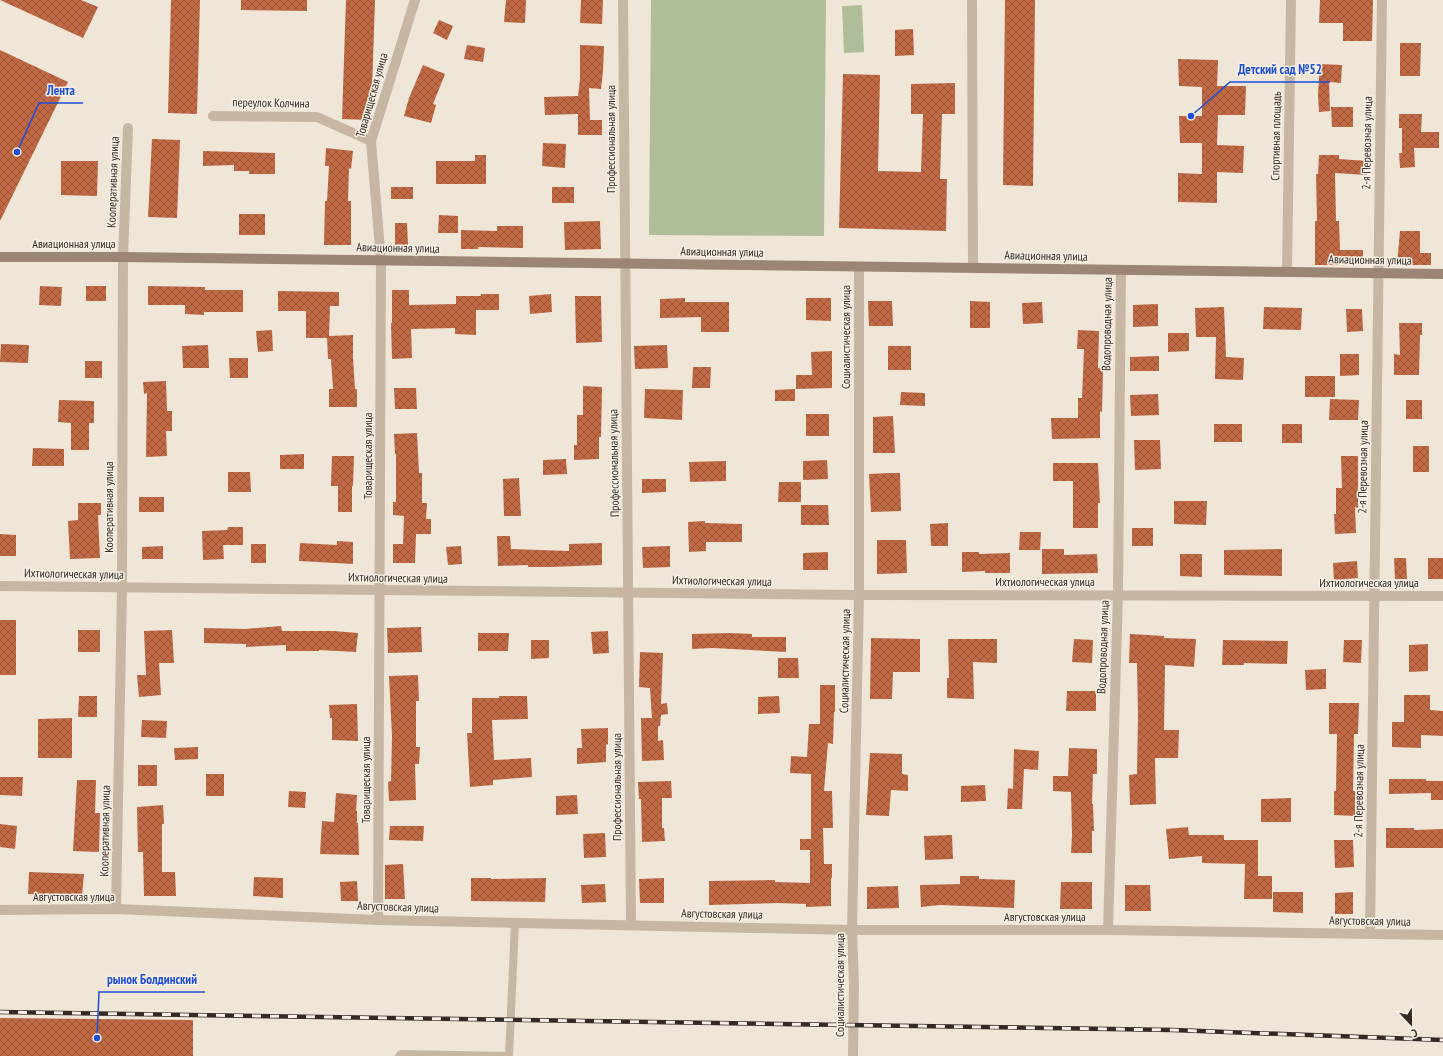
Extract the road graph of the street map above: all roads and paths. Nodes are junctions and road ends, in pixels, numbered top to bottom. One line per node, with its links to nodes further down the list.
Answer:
1 (415, 0): 8 (street, Товарищеская улица)
2 (623, 0): 12 (street, Профессиональная улица)
3 (972, 0): 14 (street)
4 (1291, 0): 16 (street, Спортивная площадь)
5 (1382, 0): 17 (street, 2-я Перевозная улица)
6 (213, 116): 8 (street, переулок Колчина)
7 (128, 128): 10 (street, Кооперативная улица)
8 (371, 141): 11 (street, Товарищеская улица)
9 (0, 257): 10 (main road, Авиационная улица)
10 (123, 257): 11 (main road, Авиационная улица); 20 (street, Кооперативная улица)
11 (381, 261): 12 (main road, Авиационная улица); 21 (street, Товарищеская улица)
12 (625, 264): 13 (main road, Авиационная улица); 22 (street, Профессиональная улица)
13 (859, 267): 14 (main road, Авиационная улица); 23 (street, Социалистическая улица)
14 (973, 268): 15 (main road, Авиационная улица)
15 (1121, 270): 16 (main road, Авиационная улица); 24 (street, Водопроводная улица)
16 (1287, 272): 17 (main road, Авиационная улица)
17 (1378, 274): 18 (main road, Авиационная улица); 25 (street, 2-я Перевозная улица)
18 (1443, 274)
19 (0, 586): 20 (street, Ихтиологическая улица)
20 (122, 588): 21 (street, Ихтиологическая улица); 27 (street, Кооперативная улица)
21 (380, 590): 22 (street, Ихтиологическая улица); 29 (street, Товарищеская улица)
22 (629, 593): 23 (street, Ихтиологическая улица); 31 (street, Профессиональная улица)
23 (859, 596): 24 (street, Ихтиологическая улица); 32 (street, Социалистическая улица)
24 (1118, 596): 25 (street, Ихтиологическая улица); 33 (street, Водопроводная улица)
25 (1374, 596): 26 (street, Ихтиологическая улица); 34 (street, 2-я Перевозная улица)
26 (1443, 596)
27 (116, 909): 28 (street, Августовская улица); 29 (street, Августовская улица)
28 (0, 910)
29 (378, 920): 30 (street, Августовская улица)
30 (515, 923): 31 (street, Августовская улица); 36 (lane)
31 (631, 925): 32 (street, Августовская улица)
32 (852, 930): 33 (street, Августовская улица); 37 (street, Социалистическая улица)
33 (1108, 930): 34 (street, Августовская улица)
34 (1370, 934): 35 (street, Августовская улица)
35 (1443, 935)
36 (399, 1056)
37 (853, 1056)

